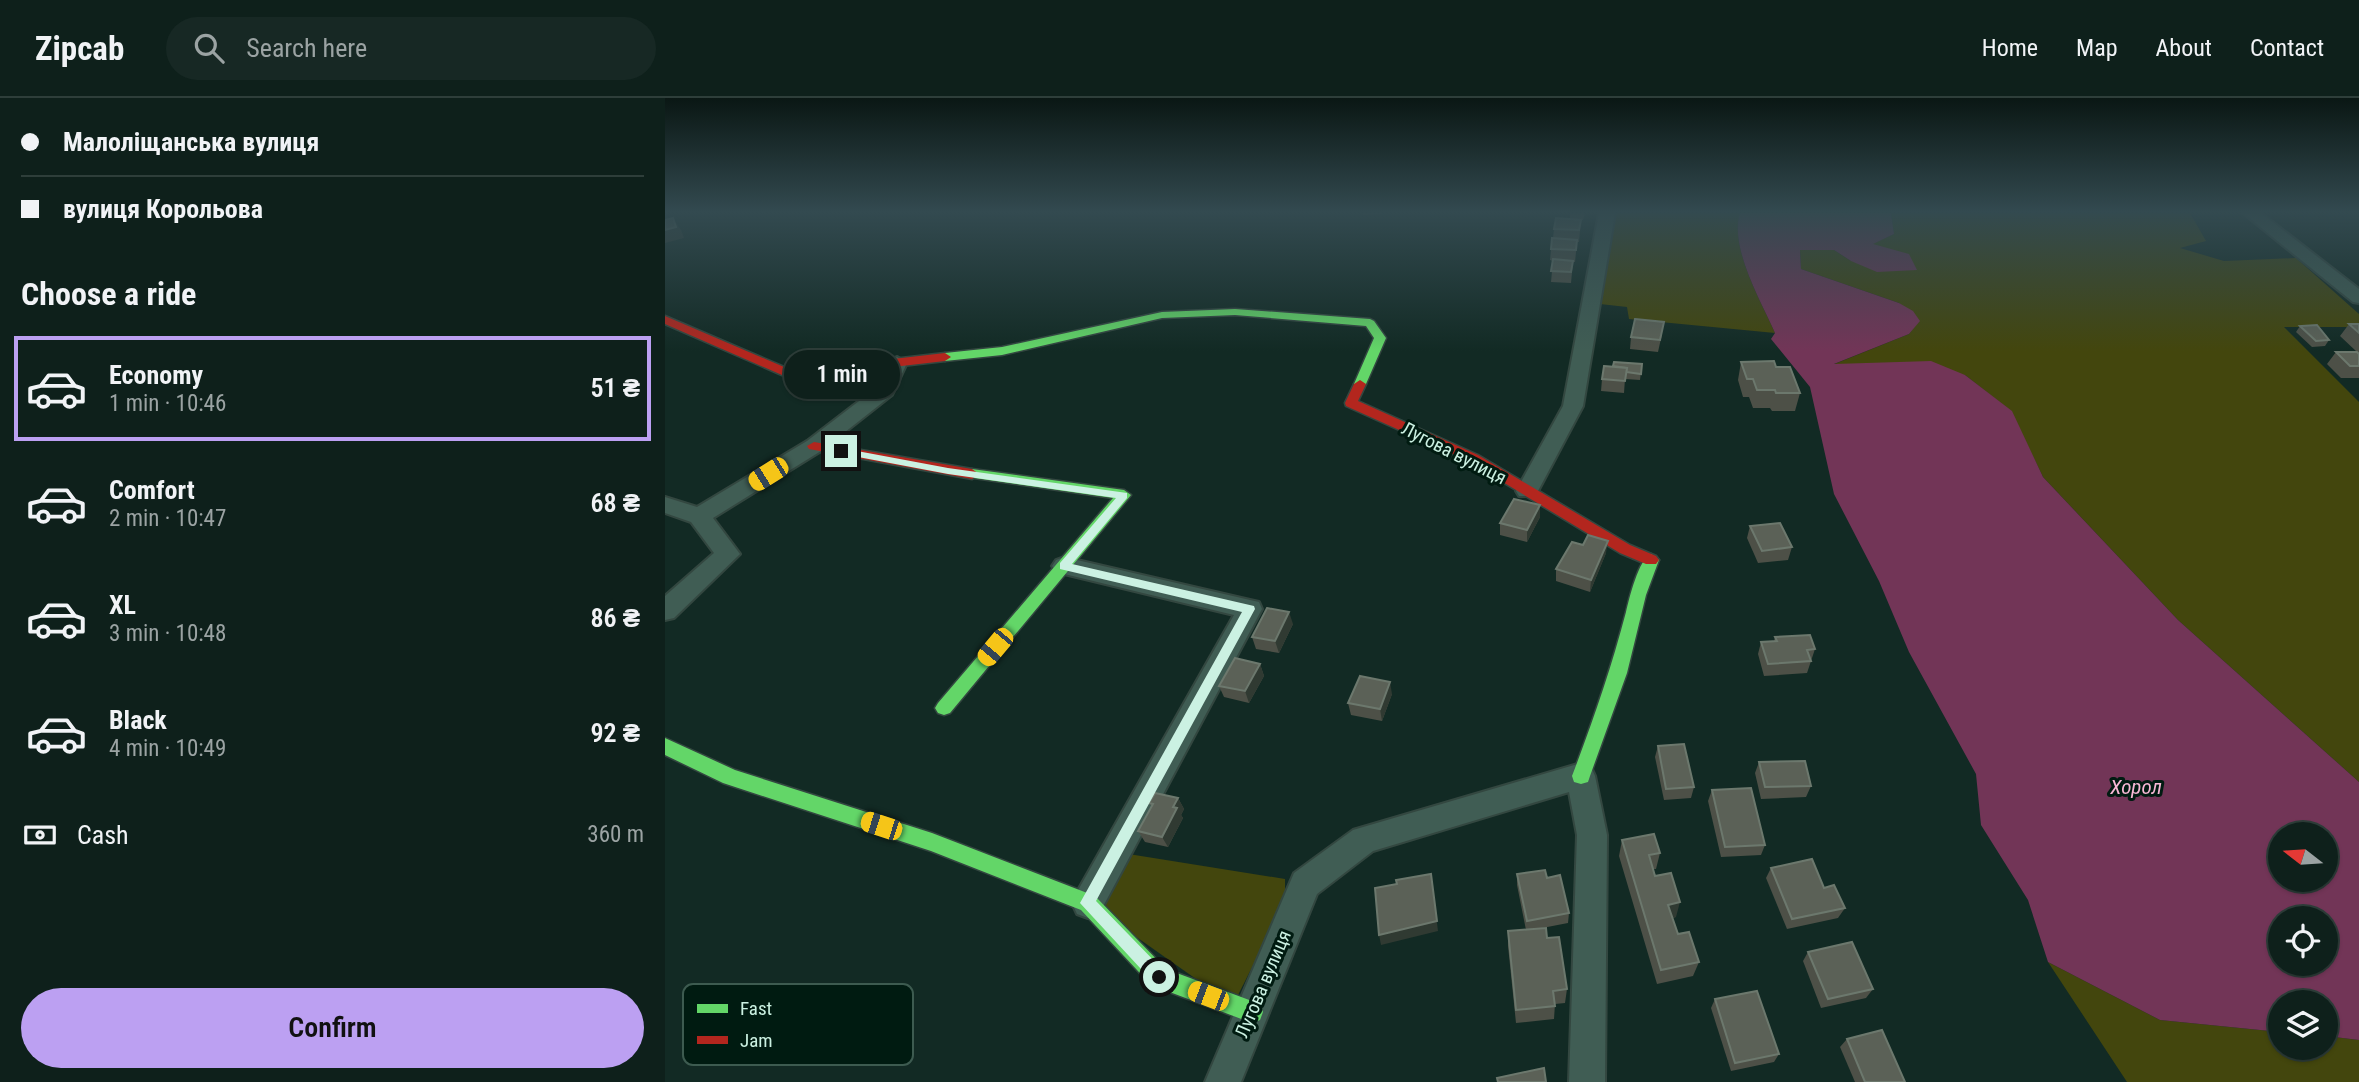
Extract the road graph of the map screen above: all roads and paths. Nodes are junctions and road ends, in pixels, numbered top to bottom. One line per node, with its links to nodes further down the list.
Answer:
1 (1600, 259): 7 (street)
2 (2309, 259): 3 (street)
3 (2359, 299)
4 (665, 320): 5 (street, Лугова вулиця)
5 (897, 363): 6 (street); 7 (street, Лугова вулиця)
6 (814, 446): 9 (street); 10 (street)
7 (1527, 491): 14 (street, Лугова вулиця)
8 (665, 505): 9 (street)
9 (699, 516): 11 (street)
10 (1064, 566): 12 (street); 15 (street)
11 (665, 611)
12 (944, 708)
13 (665, 746): 15 (street)
14 (1581, 776): 16 (street, Лугова вулиця); 18 (street)
15 (1088, 903): 16 (street)
16 (1252, 1012): 17 (street, Лугова вулиця)
17 (1223, 1082)
18 (1587, 1082)

